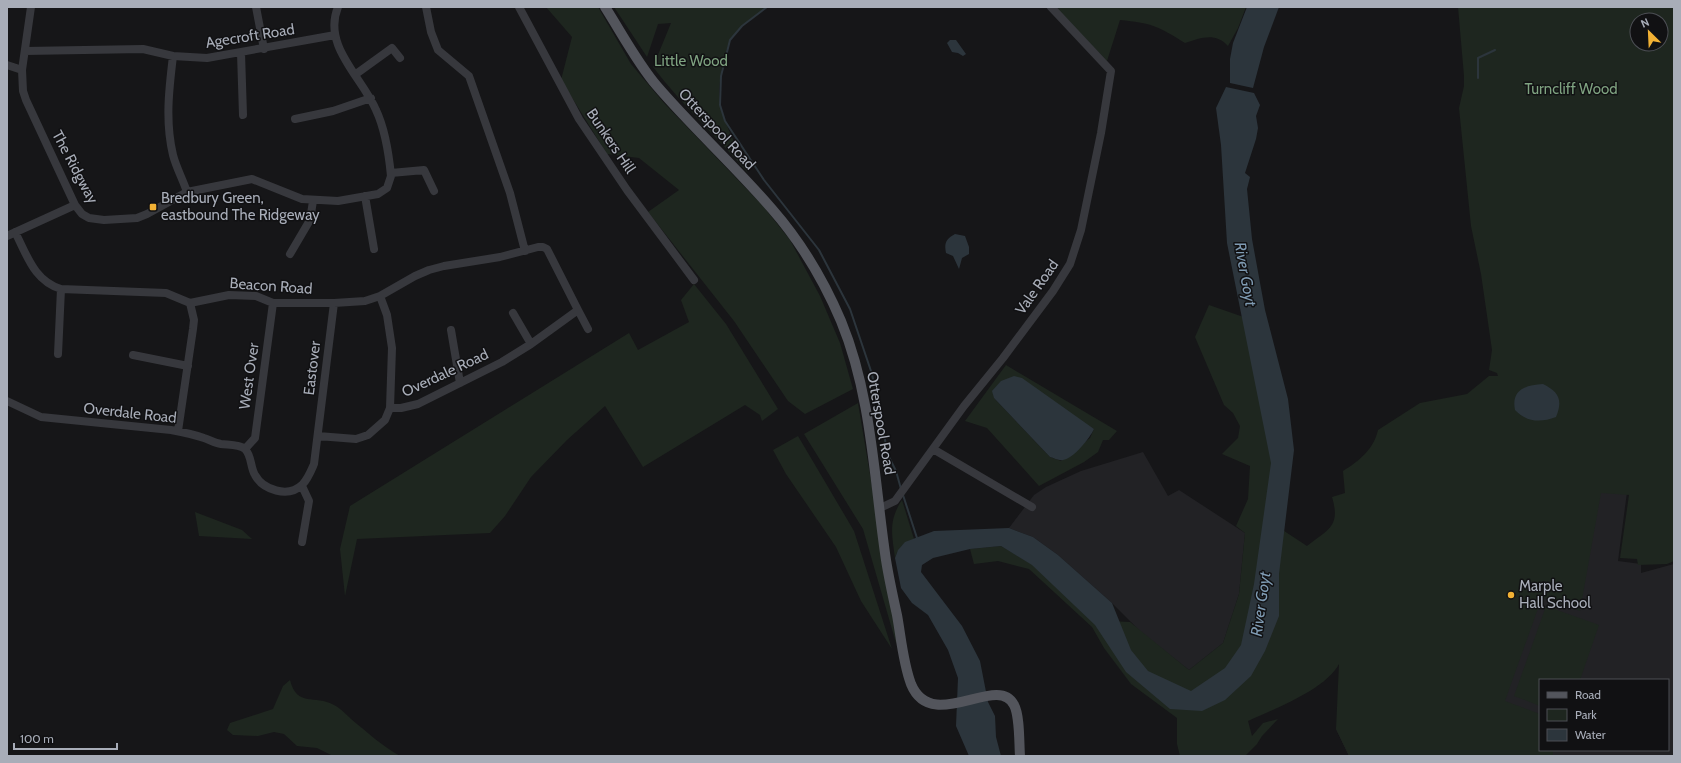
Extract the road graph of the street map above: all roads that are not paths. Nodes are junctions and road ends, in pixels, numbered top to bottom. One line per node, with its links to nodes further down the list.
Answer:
1 (31, 7): 10 (street, The Ridgway)
2 (256, 7): 9 (street)
3 (338, 7): 8 (street)
4 (426, 7): 28 (street)
5 (519, 7): 30 (street, Bunkers Hill)
6 (605, 7): 53 (main road, Otterspool Road)
7 (1051, 7): 50 (street, Vale Road)
8 (335, 35): 9 (street, Agecroft Road); 16 (street)
9 (264, 49): 11 (street, Agecroft Road)
10 (26, 51): 12 (street, Agecroft Road); 15 (street, The Ridgway)
11 (241, 53): 12 (street, Agecroft Road); 18 (street)
12 (174, 56): 22 (street)
13 (400, 58): 16 (street)
14 (7, 65): 15 (street)
15 (22, 70): 25 (street, The Ridgway)
16 (356, 74): 17 (street)
17 (371, 98): 19 (street); 20 (street)
18 (243, 115)
19 (295, 119)
20 (391, 173): 21 (street); 23 (street, The Ridgway)
21 (434, 191)
22 (187, 192): 24 (street, The Ridgway); 25 (street, The Ridgway)
23 (365, 196): 24 (street, The Ridgway); 27 (street)
24 (313, 201): 29 (street)
25 (75, 205): 26 (street)
26 (11, 234): 31 (street)
27 (374, 249)
28 (526, 250): 32 (street, Beacon Road); 36 (street)
29 (290, 254)
30 (694, 280)
31 (61, 289): 33 (street); 41 (street)
32 (380, 296): 35 (street, Beacon Road); 46 (street)
33 (190, 303): 34 (street, Beacon Road); 43 (street)
34 (273, 303): 35 (street, Beacon Road); 49 (street, West Over)
35 (334, 303): 48 (street, Eastover)
36 (578, 310): 38 (street); 40 (street, Overdale Road)
37 (513, 313): 40 (street)
38 (588, 329)
39 (451, 330): 44 (street)
40 (531, 344): 44 (street, Overdale Road)
41 (61, 351)
42 (133, 355): 43 (street)
43 (188, 366): 47 (street)
44 (460, 383): 46 (street, Overdale Road)
45 (7, 401): 47 (street, Overdale Road)
46 (390, 408): 48 (street, Overdale Road)
47 (178, 431): 49 (street, Overdale Road)
48 (318, 436): 51 (street)
49 (245, 449): 51 (street)
50 (933, 450): 52 (street); 53 (street, Vale Road)
51 (302, 486): 54 (street)
52 (1032, 507)
53 (880, 508): 55 (main road, Otterspool Road)
54 (302, 542)
55 (1020, 756)

